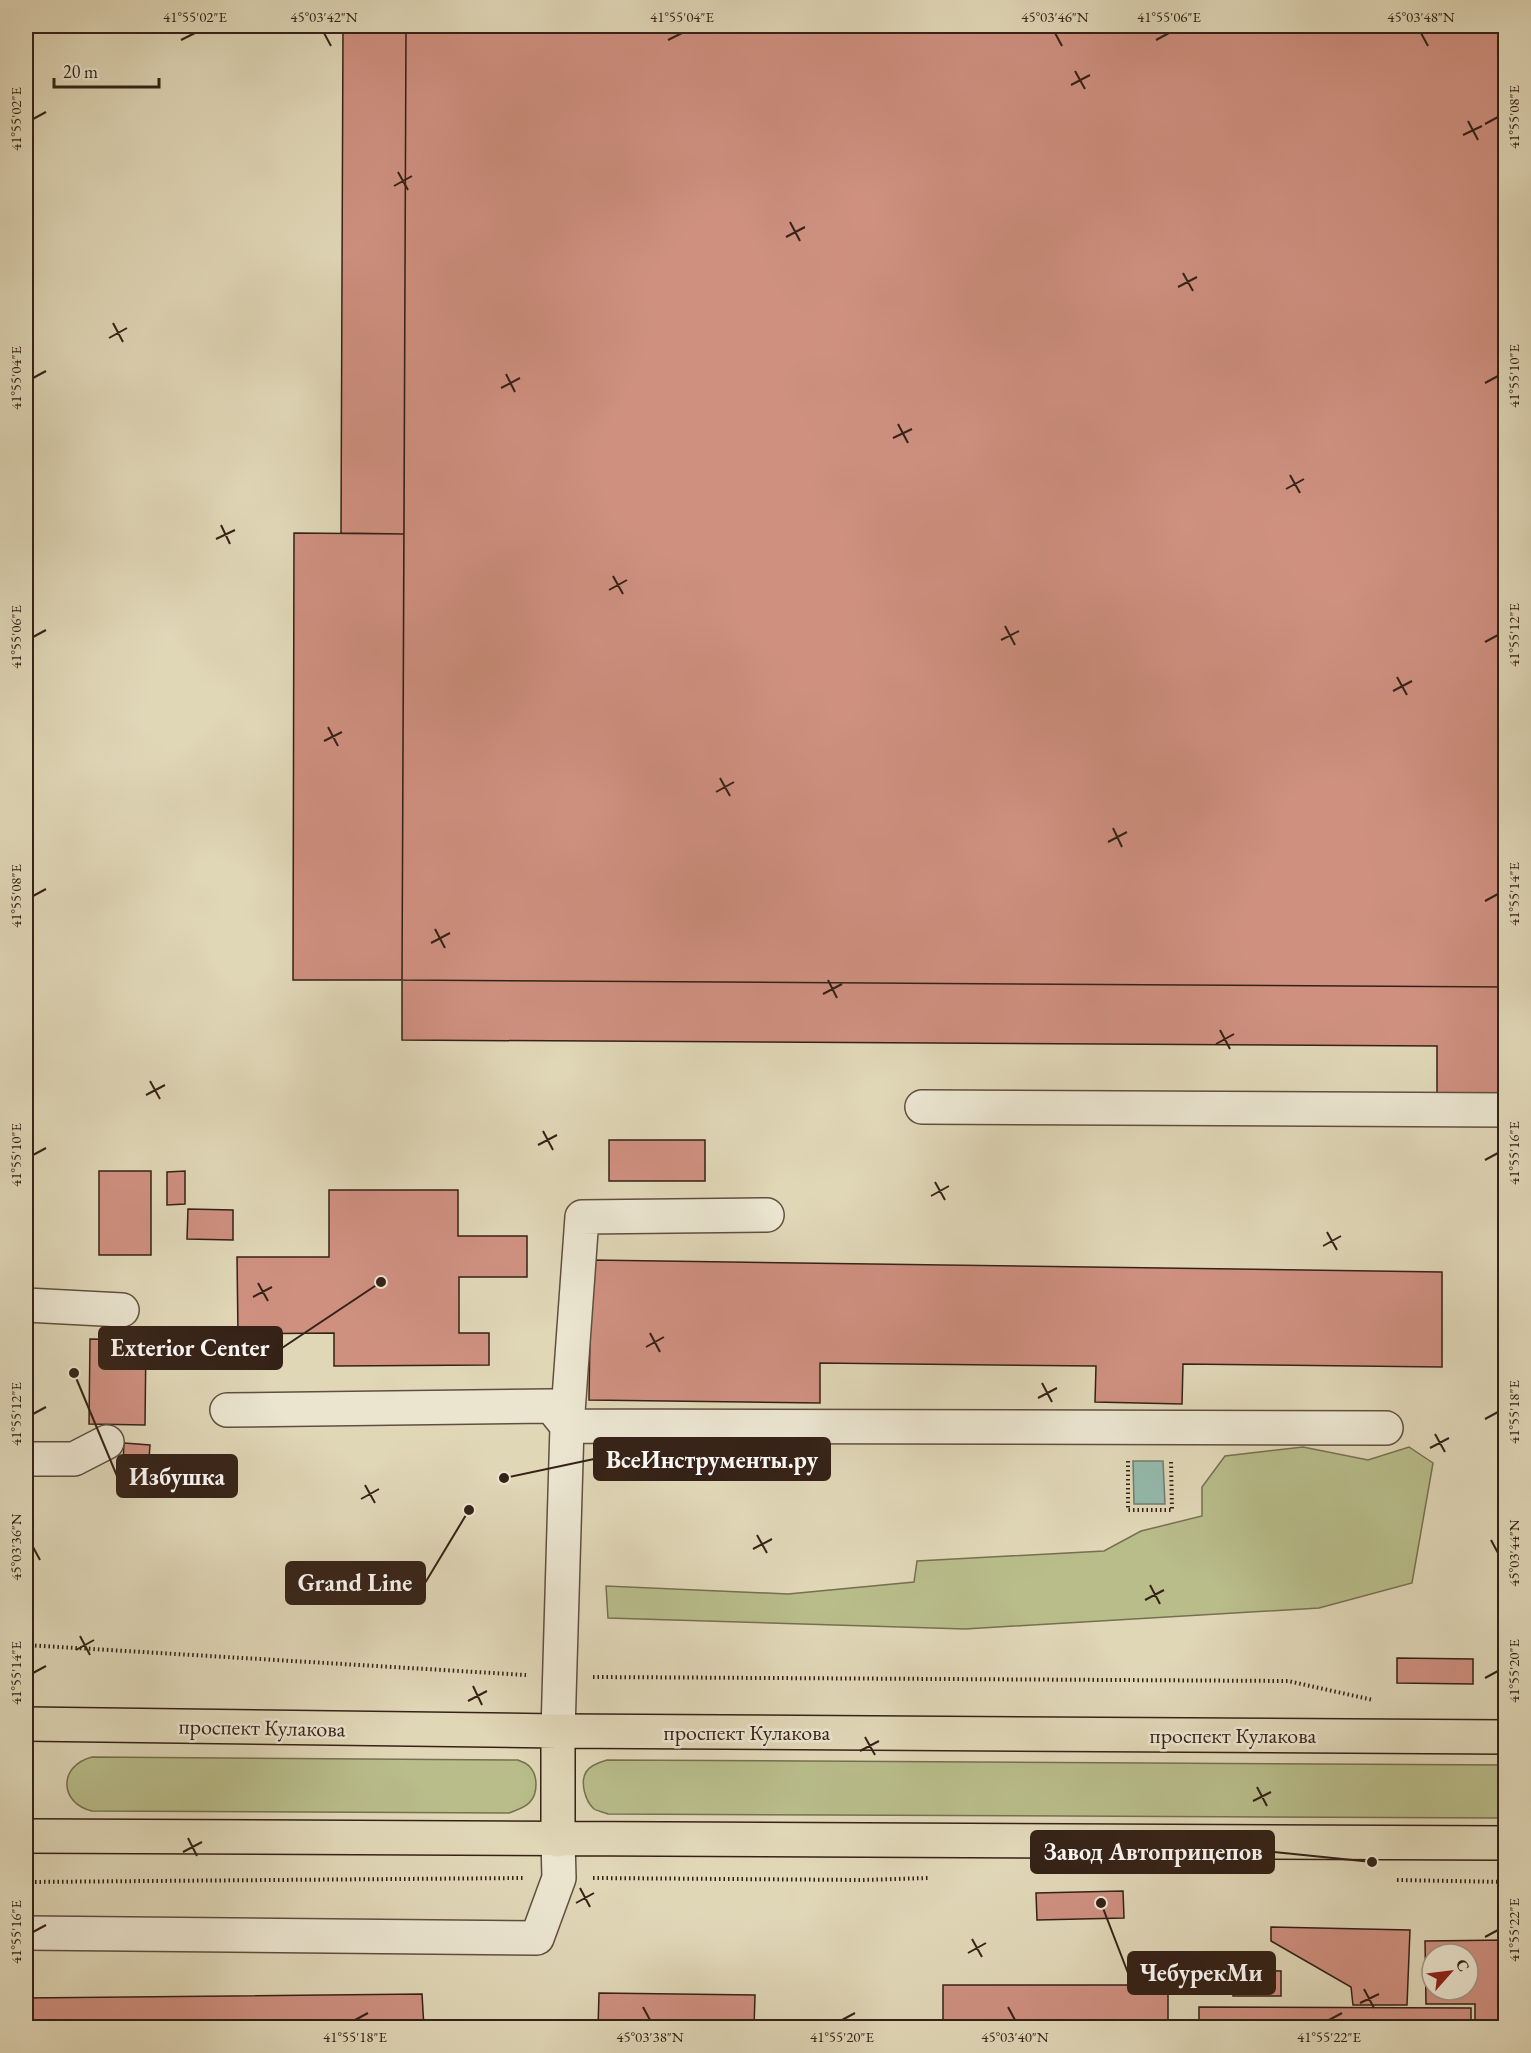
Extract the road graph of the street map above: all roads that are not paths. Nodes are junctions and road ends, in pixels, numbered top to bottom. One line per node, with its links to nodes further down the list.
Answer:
1 (922, 1107): 2 (lane)
2 (1506, 1110)
3 (767, 1215): 7 (lane)
4 (26, 1305): 5 (lane)
5 (122, 1310)
6 (227, 1410): 7 (lane)
7 (567, 1426): 8 (lane); 12 (lane)
8 (1386, 1428)
9 (107, 1442): 10 (lane)
10 (26, 1459)
11 (26, 1724): 12 (main road, проспект Кулакова)
12 (558, 1731): 13 (main road, проспект Кулакова); 15 (main road)
13 (1506, 1737)
14 (26, 1836): 15 (main road)
15 (558, 1840): 16 (main road); 17 (lane)
16 (1506, 1843)
17 (26, 1933)

